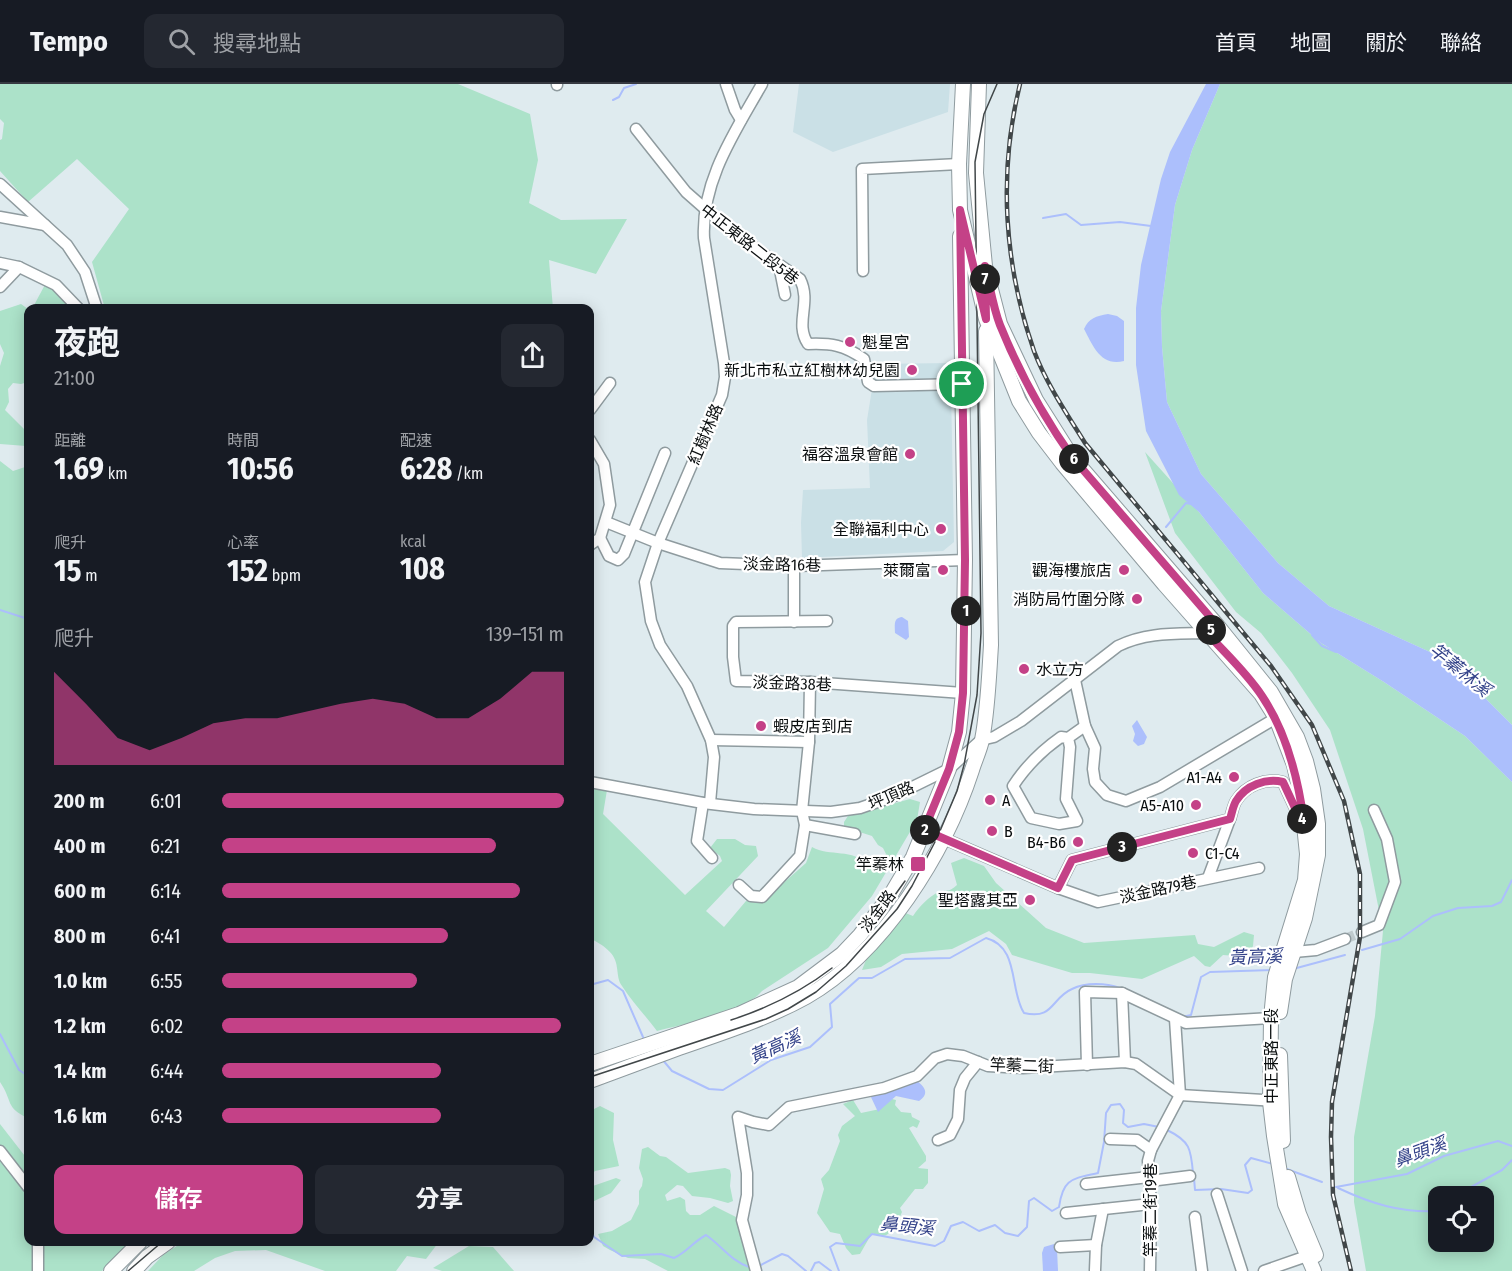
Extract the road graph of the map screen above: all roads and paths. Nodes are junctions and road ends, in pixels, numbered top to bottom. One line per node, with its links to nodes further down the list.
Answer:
1 (726, 84): 5 (street)
2 (762, 84): 5 (street, 紅樹林路)
3 (963, 84): 7 (main road)
4 (979, 84): 15 (main road)
5 (741, 120): 9 (street, 紅樹林路)
6 (636, 129): 9 (street, 中正東路二段5巷)
7 (959, 164): 10 (main road); 17 (street)
8 (0, 184): 12 (street)
9 (705, 208): 14 (street, 中正東路二段5巷); 34 (street, 紅樹林路)
10 (960, 210): 22 (main road); 24 (main road, 淡金路)
11 (0, 217): 12 (street)
12 (45, 225): 21 (street)
13 (0, 263): 16 (street)
14 (779, 265): 19 (street); 24 (street, 中正東路二段5巷)
15 (985, 266): 22 (main road); 39 (main road)
16 (19, 267): 18 (street); 20 (street)
17 (863, 271)
18 (0, 286)
19 (785, 295)
20 (74, 304)
21 (95, 304)
22 (986, 319): 25 (main road); 26 (main road, 淡金路)
23 (610, 383): 27 (street)
24 (962, 384): 35 (main road, 淡金路)
25 (1019, 402): 26 (main road); 39 (main road)
26 (987, 404): 47 (main road, 淡金路)
27 (594, 405)
28 (594, 447): 30 (street)
29 (665, 453): 31 (street)
30 (606, 522): 31 (street, 淡金路16巷); 32 (street)
31 (633, 533): 32 (street); 34 (street, 淡金路16巷)
32 (600, 538): 33 (street)
33 (594, 542)
34 (658, 543): 36 (street, 淡金路16巷); 46 (street, 紅樹林路)
35 (965, 560): 36 (street, 淡金路16巷); 42 (main road, 淡金路)
36 (795, 566): 38 (street)
37 (827, 621): 38 (street, 淡金路38巷)
38 (794, 622): 41 (street, 淡金路38巷)
39 (1212, 629): 40 (street, 坪頂路); 43 (main road); 67 (main road)
40 (1076, 680): 44 (street); 47 (street, 坪頂路)
41 (810, 682): 42 (street, 淡金路38巷); 48 (street)
42 (963, 693): 49 (main road, 淡金路)
43 (1276, 718): 44 (street); 55 (main road)
44 (1085, 726): 45 (street)
45 (1068, 738): 45 (street)
46 (711, 740): 48 (street); 51 (street)
47 (981, 741): 49 (street, 坪頂路); 59 (main road, 淡金路)
48 (809, 742): 53 (street)
49 (949, 769): 53 (street, 坪頂路); 57 (main road, 淡金路)
50 (594, 783): 51 (street, 坪頂路)
51 (706, 803): 53 (street, 坪頂路); 60 (street)
52 (1374, 810): 65 (street)
53 (802, 811): 56 (street)
54 (1230, 819): 55 (street); 62 (street); 64 (street)
55 (1304, 822): 67 (main road)
56 (805, 825): 58 (street); 63 (street)
57 (924, 830): 59 (street, 淡金路79巷); 74 (main road, 淡金路)
58 (855, 834)
59 (944, 837): 64 (street, 淡金路79巷); 76 (main road, 淡金路)
60 (712, 858)
61 (1259, 868): 62 (street, 淡金路79巷)
62 (1208, 878): 64 (street, 淡金路79巷)
63 (739, 885)
64 (1058, 888)
65 (1362, 932)
66 (1345, 939): 67 (street)
67 (1290, 948): 68 (main road)
68 (1280, 978): 70 (main road, 中正東路一段); 78 (main road, 中正東路一段)
69 (1122, 993): 71 (street); 73 (street); 75 (street)
70 (1271, 1018): 71 (street); 78 (main road, 中正東路一段)
71 (1175, 1019): 77 (street)
72 (978, 1062): 75 (street, 竿蓁二街); 80 (street); 103 (street, 竿蓁二街)
73 (1125, 1062): 75 (street, 竿蓁二街); 77 (street)
74 (594, 1063)
75 (1087, 1065)
76 (594, 1080)
77 (1180, 1095): 78 (street); 81 (street, 竿蓁二街19巷)
78 (1275, 1101): 85 (main road, 中正東路一段)
79 (1110, 1139): 81 (street, 竿蓁二街19巷)
80 (938, 1140)
81 (1151, 1150): 84 (street, 竿蓁二街19巷)
82 (0, 1151): 86 (street)
83 (1190, 1176): 84 (street)
84 (1150, 1179): 87 (street); 89 (street, 竿蓁二街19巷)
85 (1285, 1180): 98 (main road); 109 (main road)
86 (24, 1182)
87 (1086, 1184)
88 (1217, 1194): 106 (street)
89 (1151, 1204): 90 (street); 104 (street, 竿蓁二街19巷)
90 (1102, 1209): 91 (street); 93 (street)
91 (1066, 1213)
92 (1195, 1217): 105 (street)
93 (1096, 1245): 97 (street); 99 (street)
94 (38, 1246): 100 (street)
95 (136, 1246): 101 (main road)
96 (162, 1246): 102 (main road)
97 (1060, 1247)
98 (1307, 1256): 107 (street); 108 (main road)
99 (1095, 1270)
100 (38, 1271)
101 (111, 1271)
102 (134, 1271)
103 (756, 1271)
104 (1150, 1271)
105 (1202, 1271)
106 (1242, 1271)
107 (1264, 1271)
108 (1314, 1271)
109 (1323, 1271)

